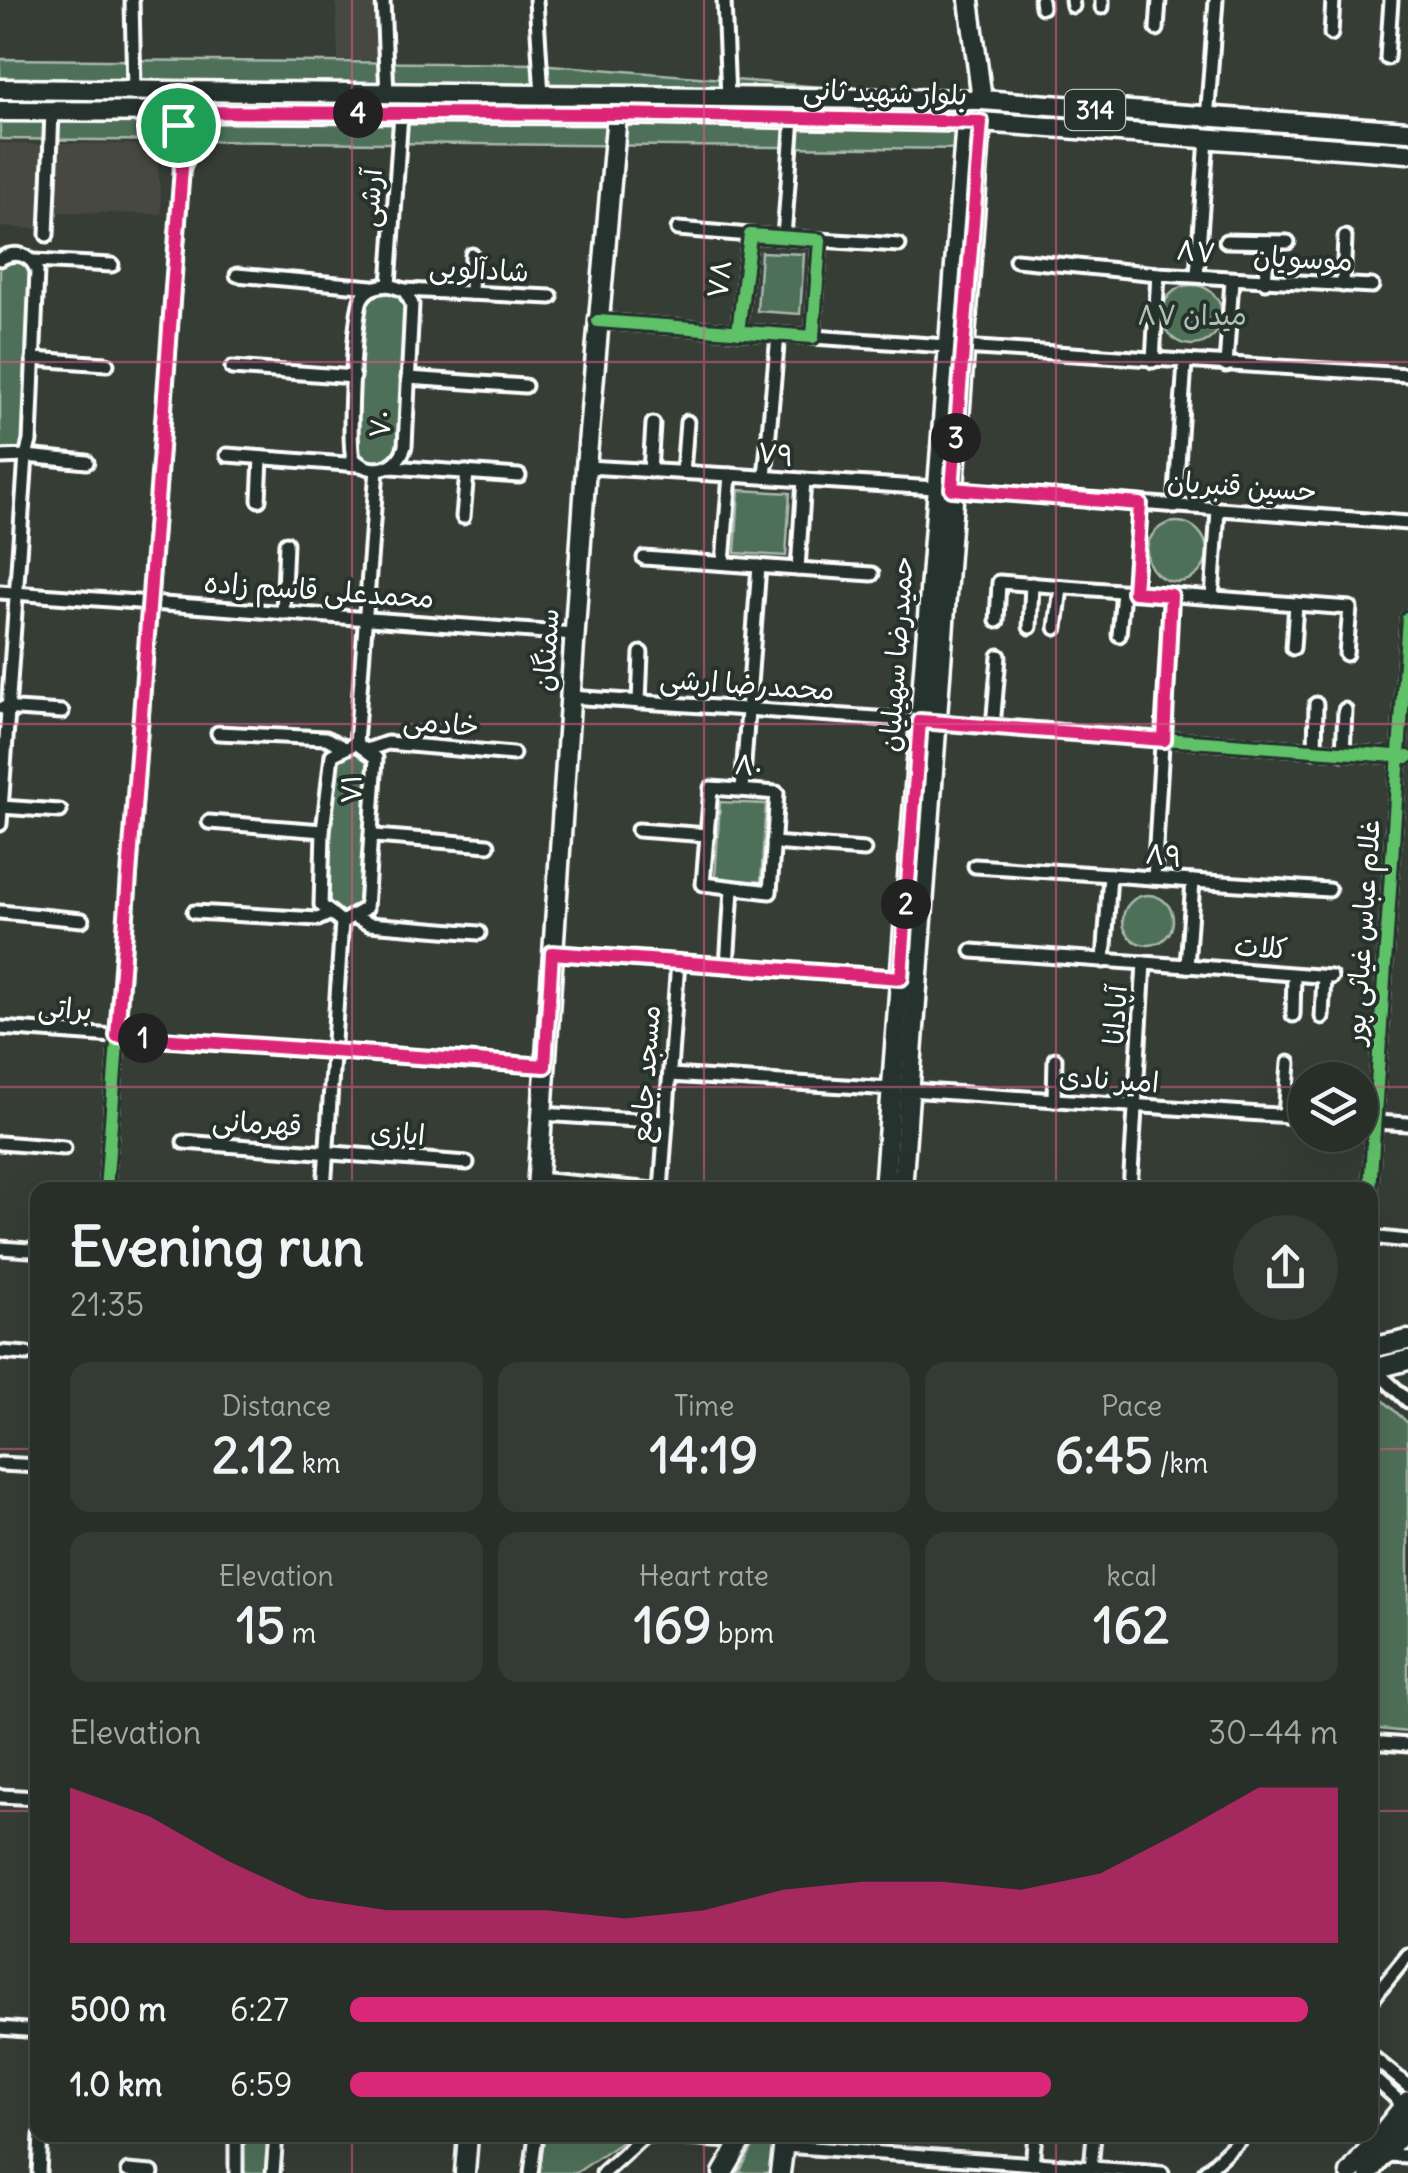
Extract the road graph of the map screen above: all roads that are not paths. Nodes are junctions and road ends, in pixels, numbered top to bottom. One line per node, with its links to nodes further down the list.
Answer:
1 (132, 0): 14 (street)
2 (383, 0): 15 (street)
3 (536, 0): 18 (street)
4 (724, 0): 16 (street)
5 (969, 0): 17 (main road)
6 (1159, 0): 10 (street)
7 (1216, 0): 27 (street)
8 (1333, 0): 11 (street)
9 (1390, 0): 12 (street)
10 (1157, 29)
11 (1330, 34)
12 (1387, 58)
13 (0, 89): 14 (main road, بلوار شهید ثانی / 314)
14 (134, 91): 15 (main road, بلوار شهید ثانی / 314); 22 (main road)
15 (387, 95): 18 (main road, بلوار شهید ثانی / 314)
16 (728, 98): 17 (main road, بلوار شهید ثانی / 314); 19 (main road, بلوار شهید ثانی / 314)
17 (974, 100): 27 (main road, بلوار شهید ثانی / 314); 28 (main road, حمیدرضا سهیلیان)
18 (543, 105): 19 (main road, بلوار شهید ثانی / 314); 25 (main road, بلوار شهید ثانی / 314)
19 (618, 106): 26 (main road, بلوار شهید ثانی / 314); 60 (main road, سمنگان)
20 (0, 111): 21 (main road, بلوار شهید ثانی / 314)
21 (52, 112): 22 (main road, بلوار شهید ثانی / 314); 35 (street)
22 (134, 112): 23 (main road, بلوار شهید ثانی / 314)
23 (162, 112): 24 (main road, بلوار شهید ثانی / 314); 32 (street)
24 (209, 112): 25 (main road, بلوار شهید ثانی / 314); 32 (street)
25 (401, 114): 53 (street, آرشی)
26 (793, 117): 28 (main road, بلوار شهید ثانی / 314); 36 (street)
27 (1208, 120): 29 (main road, بلوار شهید ثانی / 314)
28 (974, 122): 30 (main road, بلوار شهید ثانی / 314); 64 (main road, حمیدرضا سهیلیان)
29 (1408, 131)
30 (1207, 140): 31 (main road, بلوار شهید ثانی / 314); 50 (street)
31 (1408, 153)
32 (182, 168): 113 (street)
33 (678, 230): 34 (street)
34 (750, 235): 36 (street, ۷۸); 61 (street, ۷۸)
35 (47, 236)
36 (784, 237): 38 (street, ۷۸)
37 (1345, 237): 54 (street)
38 (820, 240): 42 (street, ۷۸); 63 (street)
39 (1226, 240): 40 (street)
40 (1268, 242): 41 (street); 52 (street)
41 (1288, 242)
42 (900, 245)
43 (472, 255): 58 (street)
44 (0, 259): 46 (street)
45 (1016, 260): 49 (street)
46 (34, 261): 47 (street); 65 (street)
47 (112, 265)
48 (237, 274): 56 (street)
49 (1158, 274): 50 (street, ۸۷); 66 (street, ۸۷)
50 (1197, 275): 51 (street, ۸۷)
51 (1232, 280): 52 (street, موسویان); 69 (street, ۸۷)
52 (1265, 282): 54 (street, موسویان)
53 (389, 285): 56 (street); 57 (street)
54 (1343, 286): 55 (street, موسویان)
55 (1372, 286)
56 (372, 287): 72 (street, ۷۰)
57 (404, 290): 58 (street, شادآلویی); 73 (street, ۷۰)
58 (471, 293): 59 (street, شادآلویی)
59 (551, 297)
60 (598, 321): 61 (street); 84 (main road, سمنگان)
61 (738, 332): 62 (street, ۷۸)
62 (778, 335): 63 (street, ۷۸); 91 (street)
63 (812, 337): 64 (street, ۷۸)
64 (954, 347): 66 (street, ۷۸); 93 (main road, حمیدرضا سهیلیان)
65 (33, 359): 68 (street); 78 (street)
66 (1153, 361): 67 (street, ۷۸)
67 (1185, 363): 69 (street, ۷۸); 96 (street)
68 (107, 364)
69 (1226, 365): 71 (street, ۷۸)
70 (232, 368): 72 (street)
71 (1408, 375)
72 (354, 377): 82 (street, ۷۰)
73 (408, 378): 74 (street); 83 (street, ۷۰)
74 (525, 386)
75 (687, 422): 88 (street)
76 (653, 424): 86 (street)
77 (227, 455): 80 (street)
78 (26, 456): 79 (street); 81 (street); 110 (street)
79 (0, 457)
80 (261, 458): 82 (street); 94 (street)
81 (87, 462)
82 (359, 465): 85 (street, ۷۰)
83 (392, 467): 85 (street, ۷۰); 87 (street)
84 (586, 467): 86 (street); 121 (main road, سمنگان)
85 (376, 468): 116 (street)
86 (650, 471): 88 (street)
87 (466, 472): 90 (street); 98 (street)
88 (684, 472): 89 (street)
89 (730, 475): 91 (street, ۷۹); 102 (street, ۷۹)
90 (520, 476)
91 (765, 477): 92 (street, ۷۹)
92 (804, 480): 93 (street, حسین قنبریان); 104 (street, ۷۹)
93 (944, 489): 95 (street, حسین قنبریان); 134 (main road, حمیدرضا سهیلیان)
94 (258, 500)
95 (1140, 504): 96 (street, حسین قنبریان); 109 (street)
96 (1175, 506): 97 (street, حسین قنبریان)
97 (1218, 510): 99 (street, حسین قنبریان); 112 (street)
98 (463, 518)
99 (1408, 523)
100 (286, 543): 115 (street)
101 (644, 558): 102 (street)
102 (723, 563): 103 (street)
103 (758, 566): 104 (street); 131 (street)
104 (798, 569): 105 (street)
105 (872, 574)
106 (1032, 584): 107 (street); 118 (street); 119 (street)
107 (1061, 587): 109 (street); 120 (street)
108 (0, 592): 110 (street, محمدعلی قاسم زاده)
109 (1128, 592): 111 (street); 122 (street)
110 (18, 594): 113 (street, محمدعلی قاسم زاده); 130 (street)
111 (1171, 595): 112 (street); 137 (street)
112 (1212, 598): 114 (street)
113 (150, 603): 115 (street, محمدعلی قاسم زاده); 179 (street)
114 (1296, 604): 123 (street); 125 (street)
115 (283, 613): 116 (street, محمدعلی قاسم زاده)
116 (364, 618): 121 (street, محمدعلی قاسم زاده); 138 (street)
117 (1408, 618): 142 (street, غلام عباس غیاثی ‌پور)
118 (997, 621)
119 (1030, 627)
120 (1056, 628)
121 (574, 634): 127 (main road, سمنگان)
122 (1119, 635)
123 (1293, 648)
124 (641, 654): 128 (street)
125 (1346, 654)
126 (999, 656): 135 (street)
127 (570, 697): 128 (street, محمدرضا ارشی); 168 (main road, سمنگان)
128 (639, 702): 131 (street, محمدرضا ارشی)
129 (1316, 704): 139 (street)
130 (4, 708): 133 (street); 144 (street)
131 (748, 710): 134 (street, محمدرضا ارشی); 143 (street)
132 (1345, 710): 140 (street)
133 (62, 712)
134 (927, 721): 135 (street, محمدرضا ارشی); 175 (main road, حمیدرضا سهیلیان)
135 (993, 728): 137 (street, محمدرضا ارشی)
136 (218, 733): 138 (street, خادمی)
137 (1164, 740): 139 (street, محمدرضا ارشی); 157 (street)
138 (356, 747): 141 (street, خادمی); 149 (street, ۷۱); 151 (street, ۷۱)
139 (1315, 751): 140 (street, محمدرضا ارشی)
140 (1343, 753): 142 (street, محمدرضا ارشی)
141 (513, 754)
142 (1403, 757): 183 (street, غلام عباس غیاثی ‌پور)
143 (742, 790): 150 (street, ۸۰); 152 (street, ۸۰)
144 (1, 808): 145 (street); 147 (street)
145 (60, 811)
146 (209, 822): 149 (street)
147 (0, 824)
148 (638, 830): 150 (street)
149 (323, 832): 163 (street, ۷۱)
150 (708, 835): 159 (street, ۸۰)
151 (374, 836): 153 (street); 164 (street, ۷۱)
152 (773, 843): 154 (street); 159 (street, ۸۰)
153 (488, 845)
154 (864, 850)
155 (976, 866): 156 (street)
156 (1110, 875): 157 (street, ۸۹); 169 (street, ۸۹)
157 (1154, 878): 158 (street, ۸۹)
158 (1192, 881): 160 (street); 173 (street, ۸۹)
159 (732, 890): 172 (street)
160 (1329, 890)
161 (0, 912): 165 (street)
162 (194, 912): 163 (street)
163 (332, 913): 164 (street)
164 (348, 919): 166 (street); 180 (street)
165 (82, 920)
166 (479, 933)
167 (972, 952): 169 (street)
168 (552, 953): 170 (street); 182 (main road, سمنگان)
169 (1104, 960): 171 (street)
170 (678, 962): 172 (street); 184 (street, مسجد جامع)
171 (1144, 963): 173 (street); 188 (street, آپادانا)
172 (727, 966): 175 (street)
173 (1186, 966): 174 (street, کلات)
174 (1294, 974): 176 (street); 177 (street, کلات)
175 (909, 979): 186 (main road, حمیدرضا سهیلیان)
176 (1294, 1015)
177 (1322, 1017)
178 (0, 1028): 179 (street, براتی)
179 (117, 1036): 180 (street, براتی); 201 (street)
180 (333, 1051): 182 (street, براتی); 199 (street)
181 (1056, 1059): 187 (street)
182 (545, 1066): 189 (main road, سمنگان)
183 (1378, 1072)
184 (670, 1075): 186 (street, امیر نادی); 192 (street, مسجد جامع)
185 (1288, 1076): 190 (street)
186 (900, 1089): 187 (street, امیر نادی); 205 (main road, حمیدرضا سهیلیان); 206 (main road, حمیدرضا سهیلیان)
187 (1054, 1100): 188 (street, امیر نادی)
188 (1134, 1106): 190 (street, امیر نادی); 207 (street, آپادانا)
189 (542, 1114): 192 (street); 203 (main road, سمنگان)
190 (1285, 1116): 191 (street, امیر نادی)
191 (1288, 1116)
192 (666, 1122): 204 (street, مسجد جامع)
193 (1378, 1122): 194 (street)
194 (1408, 1124)
195 (184, 1142): 199 (street, قهرمانی)
196 (0, 1144): 197 (street)
197 (64, 1148)
198 (1372, 1152): 208 (street, غلام عباس غیاثی ‌پور)
199 (326, 1153): 200 (street, ایازی); 202 (street)
200 (466, 1164)
201 (107, 1182)
202 (324, 1182)
203 (537, 1182)
204 (662, 1182)
205 (885, 1182)
206 (902, 1182)
207 (1130, 1182)
208 (1370, 1182)
209 (1378, 1238): 210 (street)
210 (1408, 1241)
211 (0, 1248): 212 (street)
212 (30, 1250)
213 (1408, 1340): 214 (main road)
214 (1378, 1346)
215 (0, 1352): 216 (street)
216 (26, 1354)
217 (1408, 1360): 218 (main road)
218 (1378, 1366)
219 (1378, 1373): 220 (street)
220 (1408, 1401)
221 (0, 1464): 222 (street)
222 (30, 1466)
223 (1378, 1742): 224 (street)
224 (1408, 1744)
225 (0, 1796): 226 (street)
226 (30, 1798)
227 (1408, 1955): 228 (street)
228 (1378, 1992)
229 (0, 2028): 230 (street)
230 (30, 2030)
231 (1378, 2062): 233 (street)
232 (1378, 2083): 234 (street)
233 (1408, 2086)
234 (1407, 2110): 247 (main road); 264 (main road)
235 (40, 2142): 253 (street)
236 (236, 2142): 255 (street)
237 (275, 2142): 256 (street)
238 (467, 2142): 257 (main road)
239 (535, 2142): 258 (street)
240 (640, 2142): 259 (street)
241 (741, 2142): 260 (main road)
242 (785, 2142): 261 (main road)
243 (796, 2142): 249 (street)
244 (1034, 2142): 249 (street)
245 (1093, 2142): 250 (street)
246 (1237, 2142): 263 (street)
247 (1384, 2155): 248 (street); 265 (main road)
248 (1408, 2156)
249 (1032, 2164): 250 (street)
250 (1091, 2168): 252 (street)
251 (128, 2171): 254 (street)
252 (1115, 2171): 262 (street)
253 (38, 2173)
254 (152, 2173)
255 (236, 2173)
256 (273, 2173)
257 (465, 2173)
258 (532, 2173)
259 (603, 2173)
260 (723, 2173)
261 (780, 2173)
262 (1162, 2173)
263 (1204, 2173)
264 (1350, 2173)
265 (1369, 2173)

